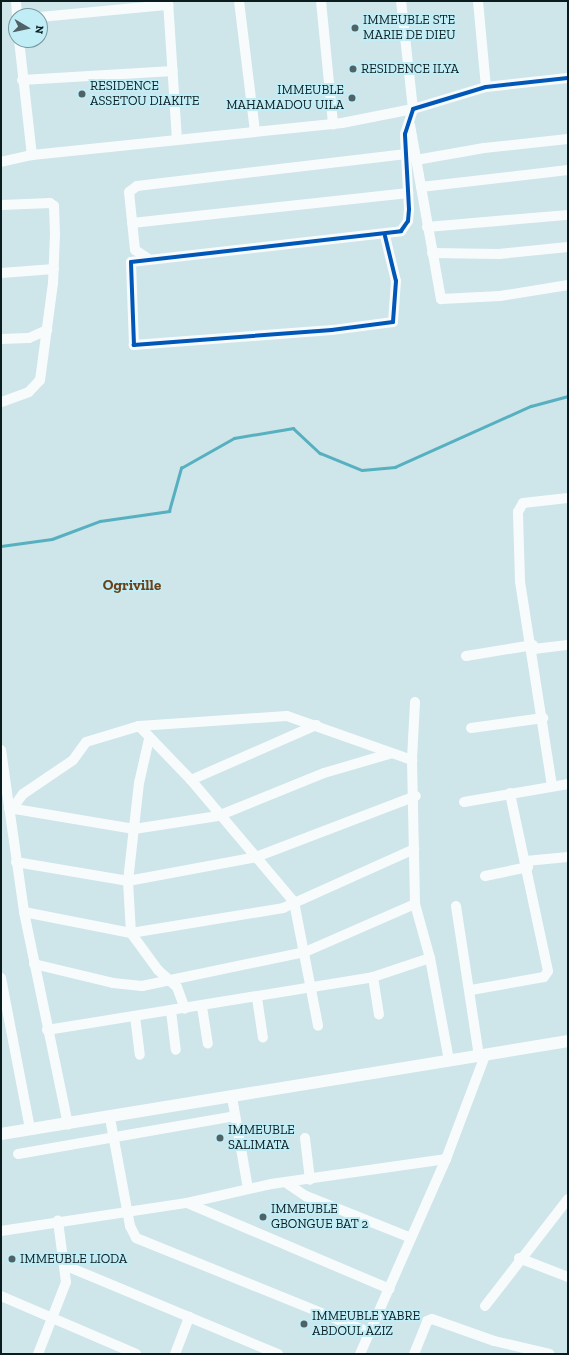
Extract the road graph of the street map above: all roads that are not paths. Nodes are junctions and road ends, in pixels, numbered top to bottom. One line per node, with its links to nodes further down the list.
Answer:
1 (239, 1): 15 (street)
2 (321, 1): 14 (street)
3 (401, 1): 12 (street)
4 (478, 1): 11 (street)
5 (168, 3): 6 (street); 8 (street)
6 (48, 16)
7 (20, 48): 10 (street)
8 (172, 71): 10 (street); 17 (street)
9 (568, 78): 11 (street)
10 (22, 80): 19 (street)
11 (486, 87): 12 (street)
12 (413, 110): 13 (street); 14 (street)
13 (409, 121): 18 (street); 20 (street)
14 (333, 124): 15 (street)
15 (255, 132): 17 (street)
16 (568, 139): 20 (street)
17 (177, 140): 19 (street)
18 (406, 154): 24 (street); 27 (street)
19 (32, 156): 21 (street)
20 (416, 160): 23 (street)
21 (1, 162)
22 (568, 170): 23 (street)
23 (421, 187): 28 (street)
24 (408, 193): 27 (street); 29 (street)
25 (1, 206): 33 (street)
26 (568, 215): 28 (street)
27 (132, 223): 32 (street)
28 (426, 227): 31 (street)
29 (385, 236): 32 (street); 32 (street)
30 (568, 247): 31 (street)
31 (432, 253): 35 (street)
32 (147, 258)
33 (54, 269): 34 (street); 36 (street)
34 (1, 273)
35 (568, 285)
36 (47, 330): 37 (street); 38 (street)
37 (1, 339)
38 (1, 402)
39 (568, 498): 41 (street)
40 (568, 646): 41 (street)
41 (533, 647): 42 (street); 44 (street)
42 (466, 656)
43 (415, 702): 51 (street)
44 (543, 718): 47 (street); 54 (street)
45 (316, 725): 46 (street); 50 (street); 52 (street)
46 (139, 726): 48 (street); 58 (street)
47 (470, 728)
48 (149, 739): 52 (street); 60 (street)
49 (1, 750): 58 (street)
50 (389, 754): 51 (street); 59 (street)
51 (412, 760): 56 (street)
52 (191, 780): 59 (street)
53 (568, 784): 54 (street)
54 (552, 786): 55 (street)
55 (510, 793): 57 (street); 65 (street)
56 (416, 796): 61 (street); 62 (street)
57 (464, 802)
58 (11, 808): 60 (street); 64 (street)
59 (218, 816): 60 (street); 62 (street)
60 (134, 829): 67 (street)
61 (414, 849): 68 (street); 69 (street)
62 (256, 857): 67 (street); 68 (street)
63 (568, 857): 65 (street)
64 (16, 862): 67 (street); 71 (street)
65 (527, 864): 66 (street); 80 (street)
66 (485, 876)
67 (128, 881): 72 (street)
68 (294, 902): 72 (street); 73 (street)
69 (415, 904): 73 (street); 74 (street)
70 (456, 906): 80 (street)
71 (24, 912): 72 (street); 75 (street)
72 (131, 933): 78 (street)
73 (305, 952): 78 (street); 79 (street)
74 (430, 958): 76 (street); 95 (street)
75 (34, 964): 78 (street); 88 (street)
76 (373, 977): 79 (street); 85 (street)
77 (1, 978): 100 (street)
78 (168, 980): 83 (street)
79 (311, 988): 81 (street); 87 (street)
80 (471, 990): 94 (street)
81 (257, 998): 82 (street); 89 (street)
82 (202, 1007): 83 (street); 91 (street)
83 (185, 1009): 84 (street)
84 (171, 1011): 86 (street); 92 (street)
85 (379, 1015)
86 (135, 1016): 88 (street); 93 (street)
87 (318, 1026)
88 (47, 1030): 99 (street)
89 (262, 1038)
90 (568, 1041): 94 (main road)
91 (208, 1044)
92 (176, 1050)
93 (140, 1055)
94 (482, 1056): 95 (main road); 105 (street)
95 (449, 1061): 96 (main road)
96 (232, 1097): 97 (street); 98 (main road)
97 (235, 1116): 102 (street); 108 (street)
98 (110, 1118): 99 (main road); 102 (street)
99 (68, 1124): 100 (main road)
100 (30, 1129): 101 (main road)
101 (1, 1134)
102 (114, 1138): 104 (street); 111 (street)
103 (305, 1138): 106 (street)
104 (18, 1154)
105 (446, 1160): 106 (street); 115 (street)
106 (310, 1180): 107 (street)
107 (288, 1184): 108 (street); 115 (street)
108 (248, 1189): 110 (street)
109 (568, 1199): 112 (street)
110 (187, 1203): 111 (street); 119 (street)
111 (127, 1210): 113 (street); 124 (street)
112 (564, 1211): 116 (street)
113 (58, 1221): 114 (street); 117 (street)
114 (1, 1231)
115 (411, 1238): 119 (street)
116 (519, 1258): 118 (street); 121 (street)
117 (64, 1265): 122 (street); 123 (street)
118 (568, 1277)
119 (390, 1289): 124 (street)
120 (2, 1299): 123 (street)
121 (485, 1306)
122 (189, 1317): 127 (street); 128 (street)
123 (52, 1319): 125 (street); 126 (street)
124 (369, 1332): 129 (street)
125 (38, 1354)
126 (136, 1354)
127 (175, 1354)
128 (278, 1354)
129 (360, 1354)
130 (414, 1354): 131 (street)
131 (550, 1354)

